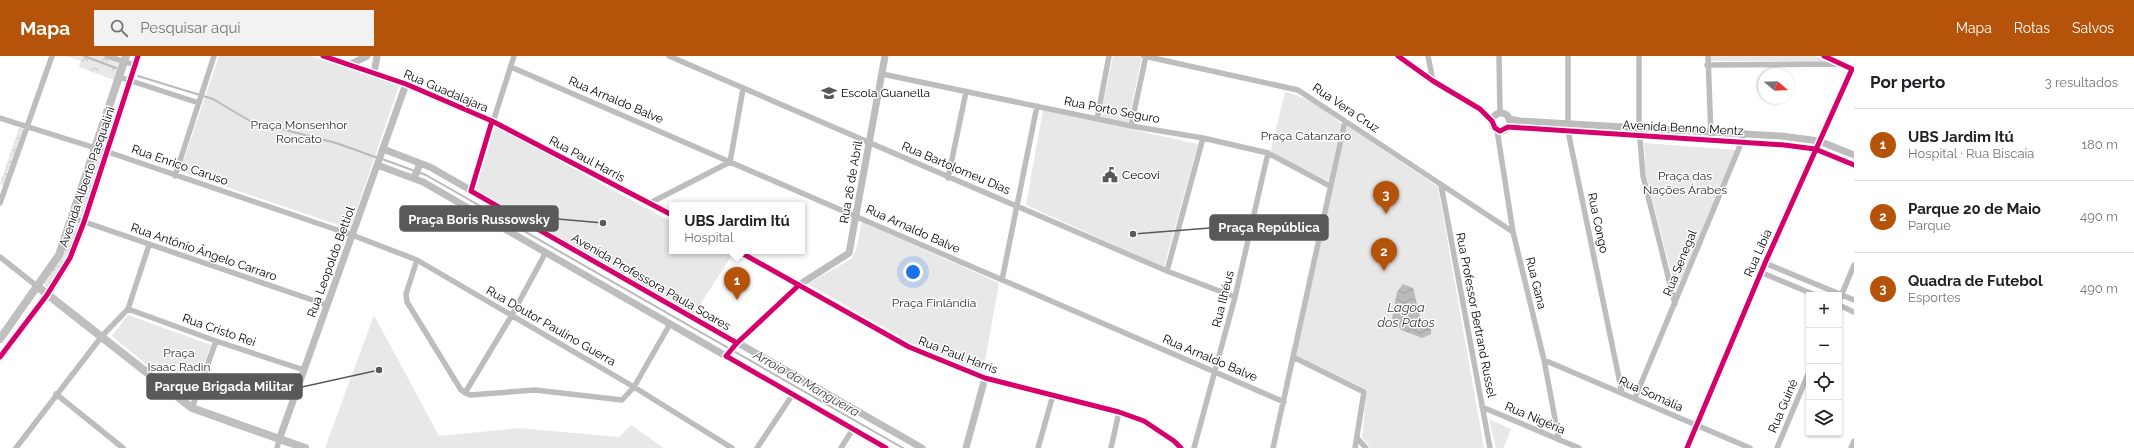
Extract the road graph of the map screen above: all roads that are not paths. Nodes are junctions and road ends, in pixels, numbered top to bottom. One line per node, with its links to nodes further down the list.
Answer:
1 (52, 56): 48 (street)
2 (107, 56): 21 (street)
3 (138, 56): 25 (main road, Avenida Alberto Pasqualini)
4 (214, 56): 36 (street)
5 (323, 56): 22 (street, Rua Guadalajara)
6 (367, 56): 22 (street)
7 (377, 56): 28 (street)
8 (514, 56): 26 (street)
9 (669, 56): 20 (street, Rua Bartolomeu Dias)
10 (885, 56): 29 (street, Rua 26 de Abril)
11 (1109, 56): 41 (street)
12 (1145, 56): 44 (street, Rua Vera Cruz); 46 (street)
13 (1398, 56): 32 (street)
14 (1428, 56): 32 (street)
15 (1499, 56): 39 (street)
16 (1568, 56): 50 (street, Rua Congo)
17 (1639, 56): 47 (street)
18 (1708, 56): 24 (street)
19 (1824, 56): 23 (street)
20 (680, 58): 34 (street, Rua Bartolomeu Dias)
21 (125, 59): 25 (street); 30 (main road, Avenida Alberto Pasqualini)
22 (349, 64): 28 (street, Rua Guadalajara)
23 (1842, 64): 24 (street); 27 (street)
24 (1707, 65): 53 (street)
25 (136, 66): 31 (main road, Avenida Alberto Pasqualini)
26 (511, 67): 43 (street); 64 (street, Rua Arnaldo Balve)
27 (1853, 69): 56 (street, Rua Líbia)
28 (374, 73): 33 (street, Rua Guadalajara)
29 (882, 74): 35 (street, Rua Porto Seguro); 57 (street, Rua 26 de Abril)
30 (119, 77): 31 (street); 58 (main road, Avenida Alberto Pasqualini)
31 (131, 81): 36 (street); 60 (main road, Avenida Alberto Pasqualini)
32 (1433, 81): 38 (street)
33 (406, 84): 43 (street, Rua Guadalajara); 63 (street, Rua Leopoldo Bettiol)
34 (743, 89): 57 (street, Rua Bartolomeu Dias); 64 (street)
35 (966, 92): 37 (street, Rua Porto Seguro); 68 (street)
36 (199, 103): 67 (street)
37 (1037, 106): 41 (street, Rua Porto Seguro); 75 (street)
38 (1480, 109): 39 (street); 45 (street)
39 (1498, 113): 42 (street); 45 (street)
40 (0, 118): 48 (street, Rua Enrico Caruso)
41 (1097, 119): 46 (street, Rua Porto Seguro)
42 (1509, 119): 49 (street); 50 (street, Avenida Benno Mentz)
43 (492, 121): 72 (street); 74 (street, Rua Paul Harris)
44 (1345, 121): 69 (street, Rua Vera Cruz); 70 (street)
45 (1492, 121): 51 (street)
46 (1131, 126): 54 (street, Rua Porto Seguro)
47 (1639, 126): 50 (street, Avenida Benno Mentz); 52 (street); 53 (street, Avenida Benno Mentz)
48 (26, 127): 58 (street, Rua Enrico Caruso); 71 (street)
49 (1508, 127): 50 (street, Avenida Benno Mentz); 51 (street)
50 (1568, 127): 52 (street, Avenida Benno Mentz); 120 (street, Rua Congo)
51 (1497, 130): 80 (street, Rua Gana)
52 (1639, 135): 53 (street, Avenida Benno Mentz); 100 (street)
53 (1711, 136): 55 (street, Avenida Benno Mentz)
54 (1203, 138): 61 (street, Rua Porto Seguro); 89 (street)
55 (1742, 138): 56 (street, Avenida Benno Mentz); 59 (street, Avenida Benno Mentz); 100 (street, Rua Senegal)
56 (1819, 141): 59 (street, Rua Líbia); 62 (street, Avenida Benno Mentz)
57 (869, 143): 68 (street, Rua Bartolomeu Dias); 77 (street, Rua 26 de Abril)
58 (96, 148): 60 (street, Rua Enrico Caruso); 78 (main road, Avenida Alberto Pasqualini)
59 (1815, 149): 65 (street, Avenida Benno Mentz); 87 (street, Rua Líbia)
60 (108, 152): 67 (street, Rua Enrico Caruso); 79 (main road, Avenida Alberto Pasqualini)
61 (1268, 153): 70 (street, Rua Porto Seguro); 98 (street, Rua Ilhéus)
62 (1854, 155)
63 (380, 157): 66 (street, Avenida Professora Paula Soares); 66 (street, Avenida Professora Paula Soares); 81 (street, Rua Leopoldo Bettiol)
64 (730, 162): 74 (street); 77 (street, Rua Arnaldo Balve)
65 (1854, 165)
66 (417, 171): 72 (street, Avenida Professora Paula Soares); 83 (street, Avenida Professora Paula Soares)
67 (175, 176): 81 (street, Rua Enrico Caruso)
68 (948, 178): 75 (street, Rua Bartolomeu Dias)
69 (1440, 185): 80 (street, Rua Vera Cruz); 126 (street, Rua Professor Bertrand Russel)
70 (1330, 186): 112 (street)
71 (2, 191): 73 (street)
72 (472, 191): 110 (street, Avenida Professora Paula Soares)
73 (0, 203)
74 (650, 203): 76 (street, Rua Paul Harris)
75 (1017, 206): 89 (street, Rua Bartolomeu Dias); 91 (street)
76 (669, 213)
77 (857, 216): 91 (street, Rua Arnaldo Balve); 92 (street, Rua 26 de Abril)
78 (73, 218): 79 (street, Rua Antônio Ângelo Carraro); 93 (main road, Avenida Alberto Pasqualini)
79 (84, 222): 82 (street, Rua Antônio Ângelo Carraro); 97 (main road, Avenida Alberto Pasqualini)
80 (1513, 232): 113 (street, Rua Gana)
81 (352, 235): 86 (street, Rua Doutor Paulino Guerra); 101 (street, Rua Leopoldo Bettiol)
82 (149, 245): 101 (street, Rua Antônio Ângelo Carraro); 103 (street)
83 (546, 252): 105 (street); 106 (street, Avenida Professora Paula Soares)
84 (743, 254): 92 (street, Rua Paul Harris)
85 (0, 256): 93 (street)
86 (416, 260): 105 (street, Rua Doutor Paulino Guerra); 119 (street)
87 (1765, 263): 90 (street, Rua Líbia); 95 (street)
88 (1854, 265): 96 (street)
89 (1168, 271): 98 (street, Rua Bartolomeu Dias)
90 (1760, 272): 94 (street); 129 (street, Rua Líbia)
91 (1002, 280): 115 (street, Rua Arnaldo Balve)
92 (799, 285): 110 (street, Rua 26 de Abril); 116 (street, Rua Paul Harris)
93 (38, 287): 97 (main road); 108 (main road, Avenida Alberto Pasqualini)
94 (1808, 292)
95 (1837, 292)
96 (1842, 294): 99 (street)
97 (47, 295): 107 (main road); 111 (main road, Avenida Alberto Pasqualini)
98 (1236, 297): 115 (street, Rua Ilhéus)
99 (1854, 300)
100 (1675, 304): 124 (street, Rua Senegal)
101 (327, 306): 114 (street, Rua Leopoldo Bettiol)
102 (1842, 306): 104 (street)
103 (128, 309): 107 (street); 109 (street, Rua Cristo Rei)
104 (1854, 312)
105 (512, 316): 118 (street, Rua Doutor Paulino Guerra); 119 (street)
106 (670, 324): 110 (street, Avenida Professora Paula Soares); 118 (street)
107 (102, 336): 121 (street); 127 (main road)
108 (0, 339)
109 (216, 341): 114 (street, Rua Cristo Rei); 127 (street)
110 (732, 349): 122 (street, Avenida Professora Paula Soares); 142 (street, Avenida Professora Paula Soares)
111 (1, 354)
112 (1293, 357): 125 (street); 131 (street)
113 (1544, 360): 120 (street, Rua Somália); 132 (street, Rua Gana)
114 (304, 370): 134 (street, Rua Leopoldo Bettiol)
115 (1215, 371): 125 (street, Rua Arnaldo Balve); 147 (street, Rua Ilhéus)
116 (985, 378): 123 (street, Rua Paul Harris); 143 (street)
117 (1806, 379): 155 (street, Rua Guiné)
118 (634, 387): 119 (street); 138 (street, Rua Doutor Paulino Guerra)
119 (465, 393)
120 (1622, 393): 124 (street, Rua Somália)
121 (56, 394): 135 (street); 136 (street)
122 (793, 394): 130 (street, Avenida Professora Paula Soares); 139 (street)
123 (1053, 395): 128 (street, Rua Paul Harris); 144 (street)
124 (1635, 398): 129 (street, Rua Somália)
125 (1284, 402): 148 (street)
126 (1482, 407): 132 (street, Rua Nigéria); 151 (street, Rua Professor Bertrand Russel)
127 (192, 408): 134 (main road)
128 (1120, 412): 145 (street); 146 (street, Rua Paul Harris)
129 (1695, 426): 153 (street, Rua Líbia); 154 (street, Rua Somália)
130 (853, 428): 140 (street); 141 (street, Avenida Professora Paula Soares)
131 (1357, 438): 149 (street); 150 (street)
132 (1559, 440): 152 (street, Rua Nigéria)
133 (1854, 441): 156 (street)
134 (278, 444): 137 (main road)
135 (16, 448)
136 (123, 448)
137 (305, 448)
138 (732, 448)
139 (757, 448)
140 (841, 448)
141 (886, 448)
142 (922, 448)
143 (966, 448)
144 (1038, 448)
145 (1111, 448)
146 (1181, 448)
147 (1194, 448)
148 (1273, 448)
149 (1355, 448)
150 (1366, 448)
151 (1490, 448)
152 (1579, 448)
153 (1687, 448)
154 (1750, 448)
155 (1777, 448)
156 (1851, 448)

